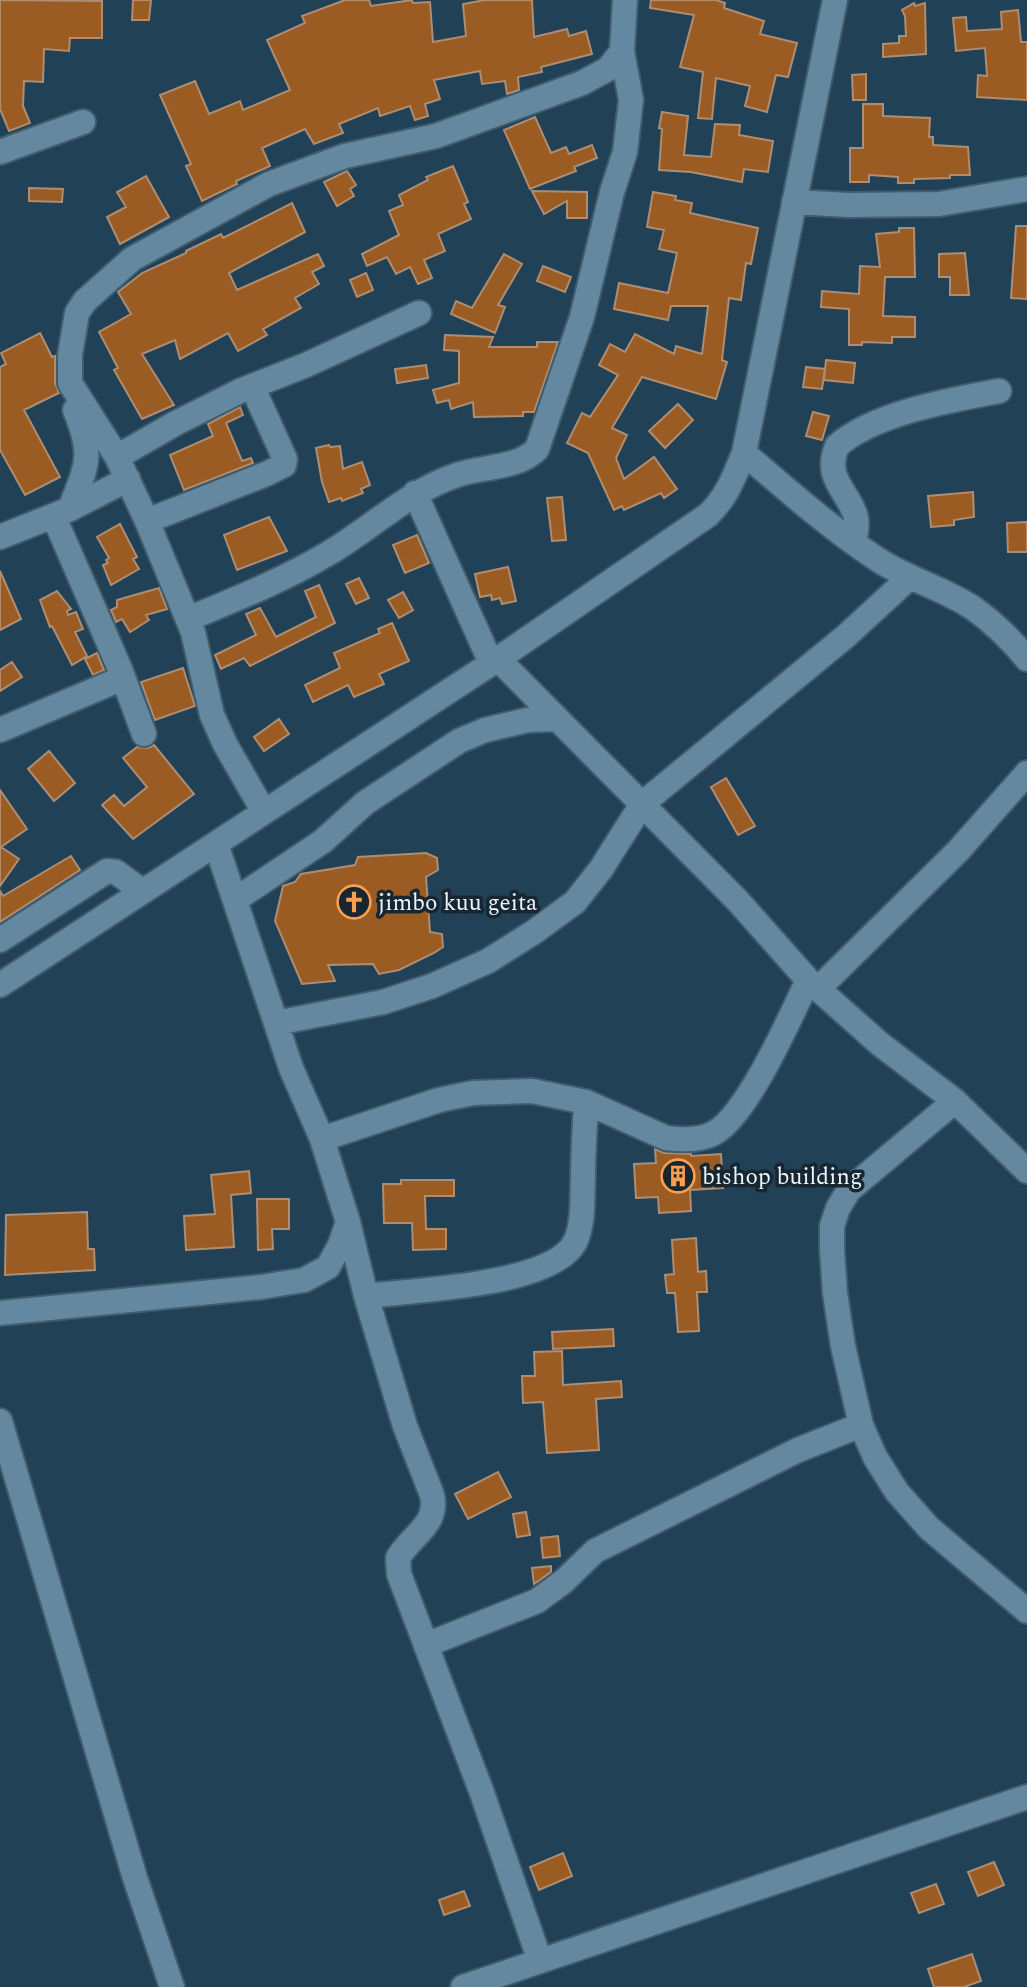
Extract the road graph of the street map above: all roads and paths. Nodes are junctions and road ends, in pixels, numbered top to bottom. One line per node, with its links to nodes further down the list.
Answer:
1 (625, 0): 3 (street)
2 (835, 0): 7 (street)
3 (622, 51): 9 (street); 14 (street)
4 (83, 122): 5 (street)
5 (0, 152)
6 (1027, 189): 7 (street)
7 (794, 202): 12 (street)
8 (419, 313): 10 (street)
9 (70, 383): 13 (street); 15 (street)
10 (252, 386): 13 (street); 16 (street)
11 (999, 391): 18 (street)
12 (744, 453): 18 (street); 22 (street)
13 (122, 468): 15 (street); 16 (street)
14 (415, 493): 20 (street); 22 (street)
15 (62, 513): 17 (street); 23 (street)
16 (147, 521): 20 (street)
17 (0, 537)
18 (854, 542): 19 (street)
19 (909, 578): 21 (street); 28 (street)
20 (188, 619): 29 (street)
21 (1027, 659)
22 (494, 661): 24 (street); 29 (street)
23 (123, 678): 25 (street); 26 (street)
24 (556, 719): 28 (street); 32 (street)
25 (0, 730)
26 (144, 734)
27 (1027, 773): 35 (street)
28 (642, 804): 35 (street); 36 (street)
29 (264, 812): 30 (street)
30 (216, 844): 31 (street); 32 (street)
31 (142, 891): 33 (street); 34 (street)
32 (235, 900): 36 (street)
33 (0, 940)
34 (0, 984)
35 (813, 985): 37 (street); 38 (street)
36 (276, 1023): 39 (street)
37 (954, 1101): 40 (street); 45 (street)
38 (586, 1102): 39 (street); 42 (street)
39 (322, 1139): 41 (street)
40 (1027, 1171)
41 (348, 1222): 42 (street); 43 (street)
42 (366, 1296): 47 (street)
43 (0, 1313)
44 (0, 1421): 50 (street)
45 (861, 1425): 46 (street); 47 (street)
46 (1027, 1611)
47 (426, 1645): 49 (street)
48 (1027, 1797): 49 (street)
49 (540, 1961): 51 (street)
50 (173, 1987)
51 (463, 1987)

